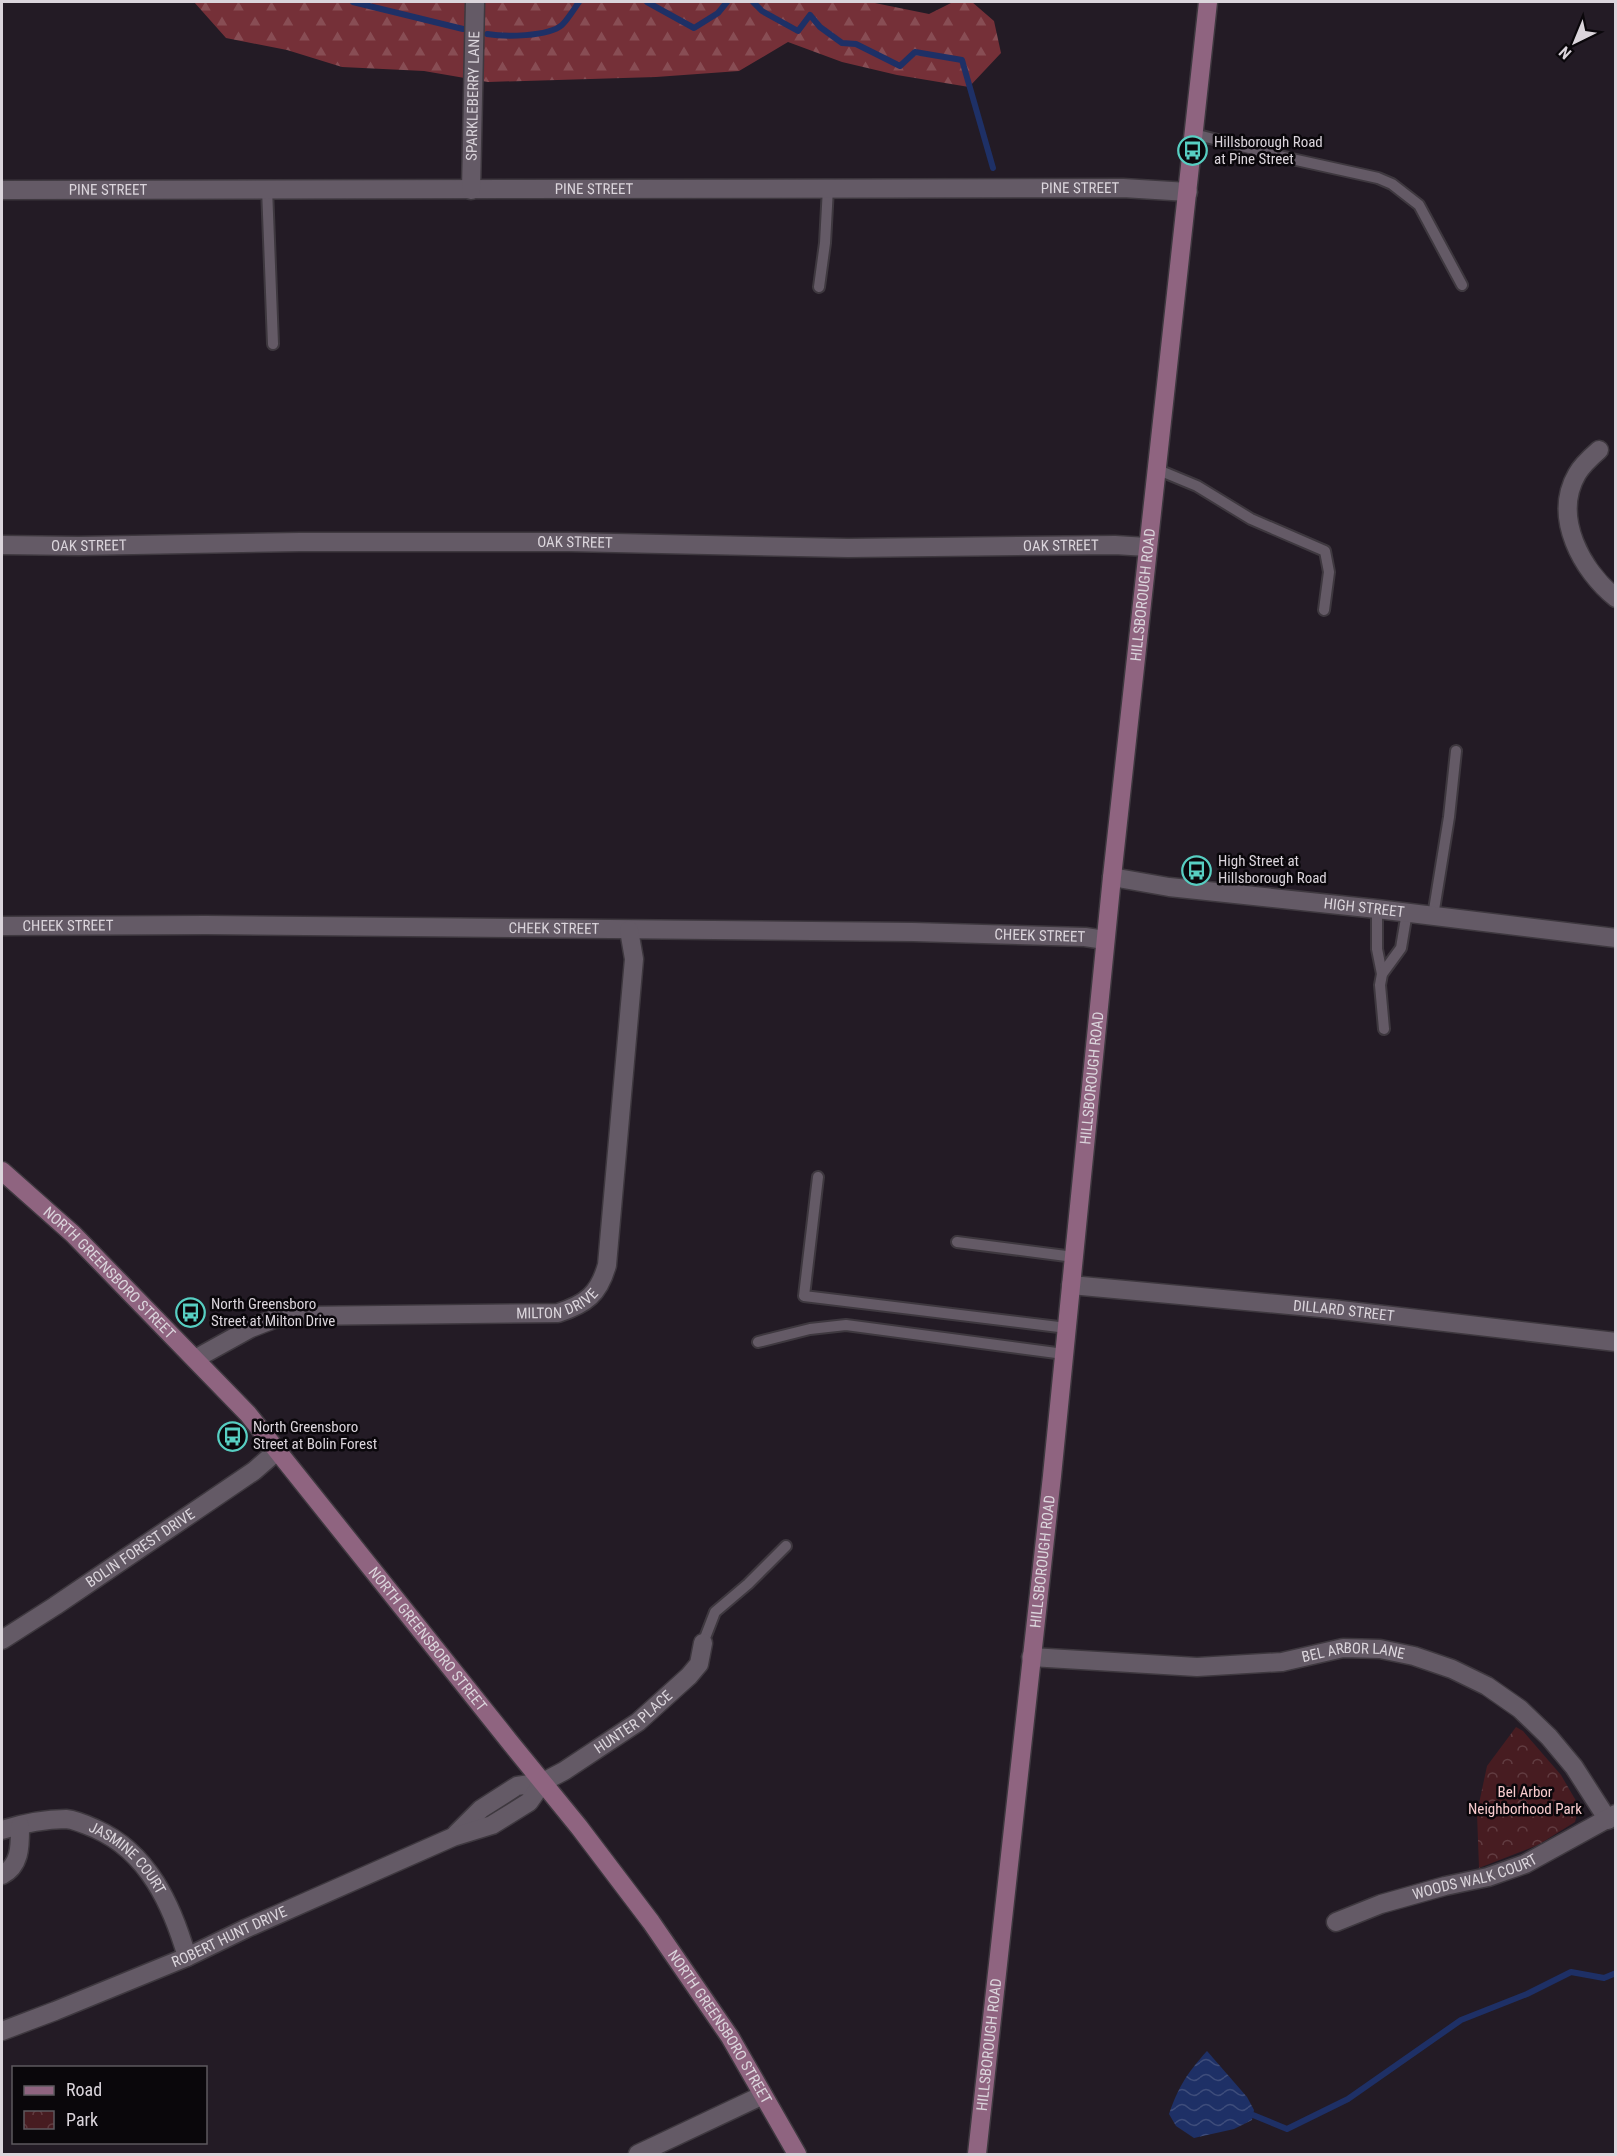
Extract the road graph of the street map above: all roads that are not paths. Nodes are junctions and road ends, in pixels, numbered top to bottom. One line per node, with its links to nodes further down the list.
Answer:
1 (475, 2): 7 (street, SPARKLEBERRY LANE)
2 (1208, 2): 3 (street, HILLSBOROUGH ROAD)
3 (1194, 134): 8 (street, HILLSBOROUGH ROAD); 9 (lane)
4 (267, 188): 6 (street, PINE STREET); 7 (street, PINE STREET); 11 (lane)
5 (828, 188): 7 (street, PINE STREET); 8 (street, PINE STREET); 10 (lane)
6 (2, 190)
7 (471, 190)
8 (1188, 192): 13 (street, HILLSBOROUGH ROAD)
9 (1462, 285)
10 (819, 287)
11 (273, 344)
12 (1599, 450): 16 (street)
13 (1156, 469): 15 (street, HILLSBOROUGH ROAD); 17 (lane)
14 (2, 545): 15 (street, OAK STREET)
15 (1148, 547): 19 (street, HILLSBOROUGH ROAD)
16 (1616, 598)
17 (1324, 610)
18 (1456, 752): 22 (lane)
19 (1112, 877): 20 (street, HIGH STREET); 26 (street, HILLSBOROUGH ROAD)
20 (1377, 909): 21 (street, HIGH STREET); 27 (lane)
21 (1407, 912): 22 (street, HIGH STREET); 27 (lane)
22 (1433, 916): 25 (street, HIGH STREET)
23 (2, 926): 24 (street, CHEEK STREET)
24 (629, 930): 26 (street, CHEEK STREET); 38 (street, MILTON DRIVE)
25 (1616, 938)
26 (1106, 940): 32 (street, HILLSBOROUGH ROAD)
27 (1382, 974): 28 (lane)
28 (1384, 1029)
29 (2, 1171): 38 (street, NORTH GREENSBORO STREET)
30 (818, 1177): 34 (lane)
31 (957, 1242): 32 (lane)
32 (1074, 1257): 33 (street, HILLSBOROUGH ROAD)
33 (1071, 1285): 34 (street, HILLSBOROUGH ROAD); 36 (street, DILLARD STREET)
34 (1067, 1328): 37 (street, HILLSBOROUGH ROAD)
35 (758, 1342): 37 (lane)
36 (1616, 1342)
37 (1064, 1354): 43 (street, HILLSBOROUGH ROAD)
38 (195, 1359): 39 (street, NORTH GREENSBORO STREET)
39 (277, 1451): 41 (street, BOLIN FOREST DRIVE); 44 (street, NORTH GREENSBORO STREET)
40 (786, 1546): 42 (lane)
41 (2, 1640)
42 (703, 1643): 44 (street, HUNTER PLACE)
43 (1031, 1656): 45 (street, BEL ARBOR LANE); 55 (street, HILLSBOROUGH ROAD)
44 (543, 1782): 50 (street, ROBERT HUNT DRIVE); 52 (street, NORTH GREENSBORO STREET)
45 (1612, 1817): 49 (street, WOODS WALK COURT)
46 (20, 1826): 47 (street, JASMINE COURT); 48 (street); 50 (street, JASMINE COURT)
47 (2, 1830)
48 (2, 1875)
49 (1336, 1922)
50 (187, 1957): 51 (street, ROBERT HUNT DRIVE)
51 (2, 2031)
52 (763, 2096): 53 (street); 54 (street, NORTH GREENSBORO STREET)
53 (638, 2154)
54 (797, 2154)
55 (977, 2154)

